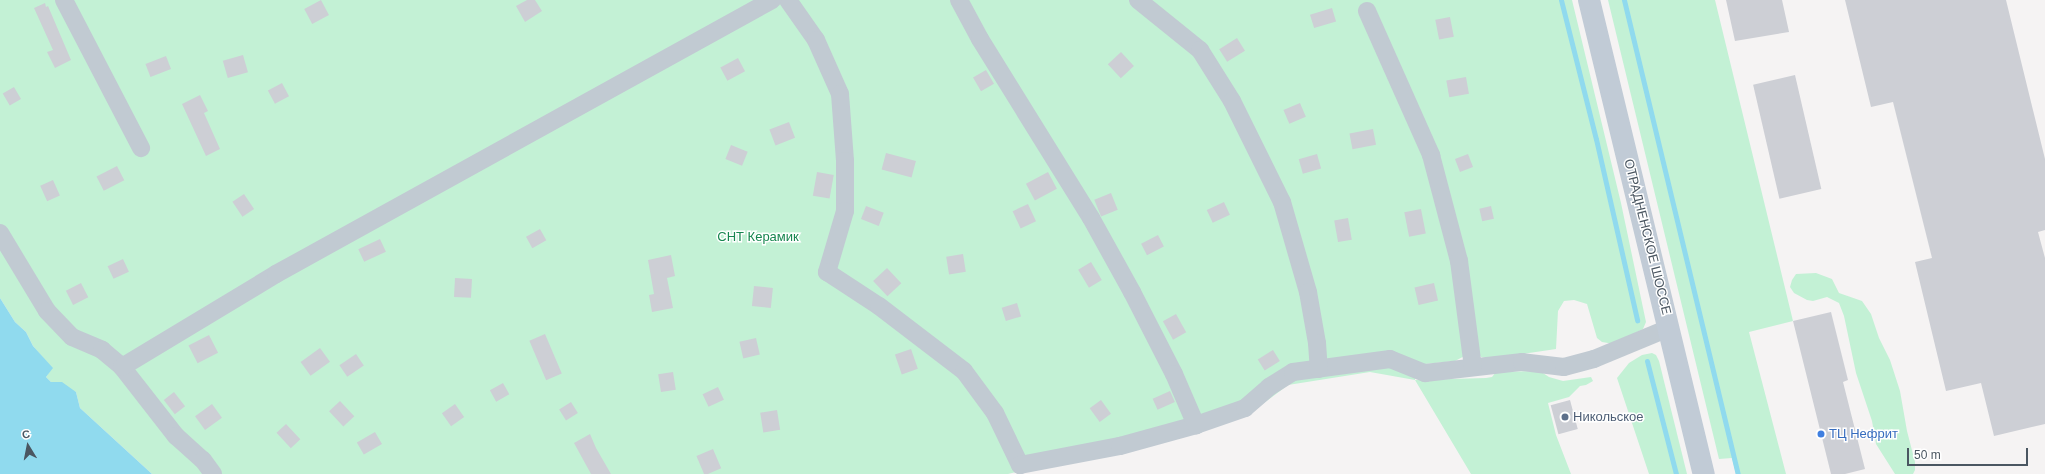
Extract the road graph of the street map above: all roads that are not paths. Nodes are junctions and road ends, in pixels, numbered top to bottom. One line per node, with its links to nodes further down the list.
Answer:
1 (64, 0): 8 (street)
2 (772, 0): 11 (street)
3 (788, 0): 14 (street)
4 (959, 0): 14 (street)
5 (1138, 0): 13 (street)
6 (1589, 0): 10 (main road, ОТРАДНЕНСКОЕ ШОССЕ)
7 (1367, 11): 12 (street)
8 (141, 148)
9 (0, 233): 11 (street)
10 (1669, 328): 12 (street); 16 (main road, ОТРАДНЕНСКОЕ ШОССЕ)
11 (122, 367): 15 (street)
12 (1473, 367): 13 (street)
13 (1319, 369): 14 (street)
14 (1196, 425)
15 (213, 474)
16 (1704, 474)

